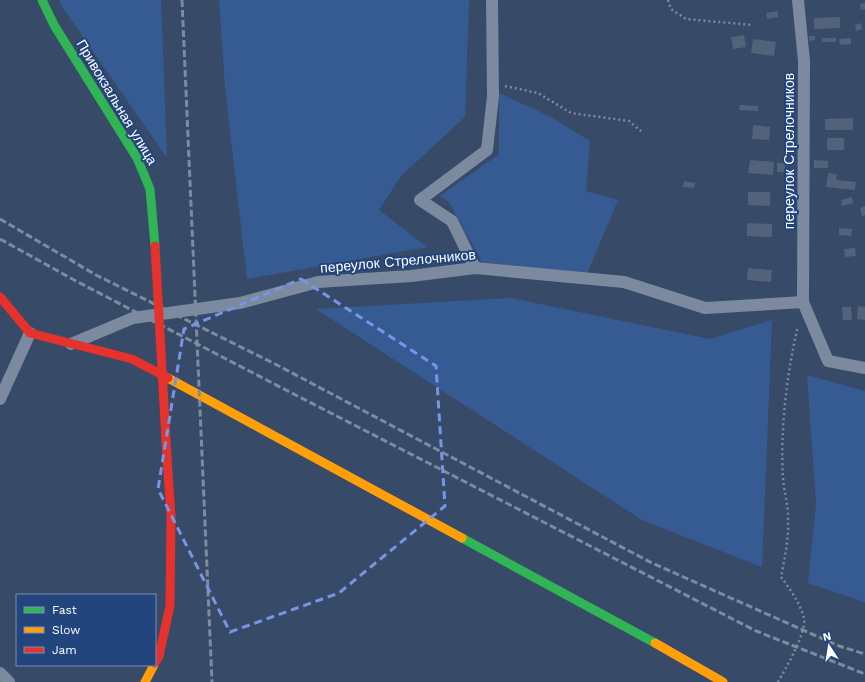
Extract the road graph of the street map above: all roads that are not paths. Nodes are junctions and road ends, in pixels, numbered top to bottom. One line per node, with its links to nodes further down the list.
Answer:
1 (42, 0): 11 (street, Привокзальная улица, bridge)
2 (492, 0): 4 (street)
3 (798, 0): 6 (street, переулок Стрелочников)
4 (474, 268): 6 (street, переулок Стрелочников); 8 (street, переулок Стрелочников)
5 (0, 297): 7 (street)
6 (803, 302): 9 (street, переулок Стрелочников)
7 (30, 334): 8 (street); 10 (street)
8 (72, 344): 16 (street)
9 (865, 368)
10 (0, 399)
11 (156, 661)
12 (153, 666): 15 (street, Привокзальная улица)
13 (0, 673): 14 (street)
14 (8, 682)
15 (145, 682)
16 (723, 682)

